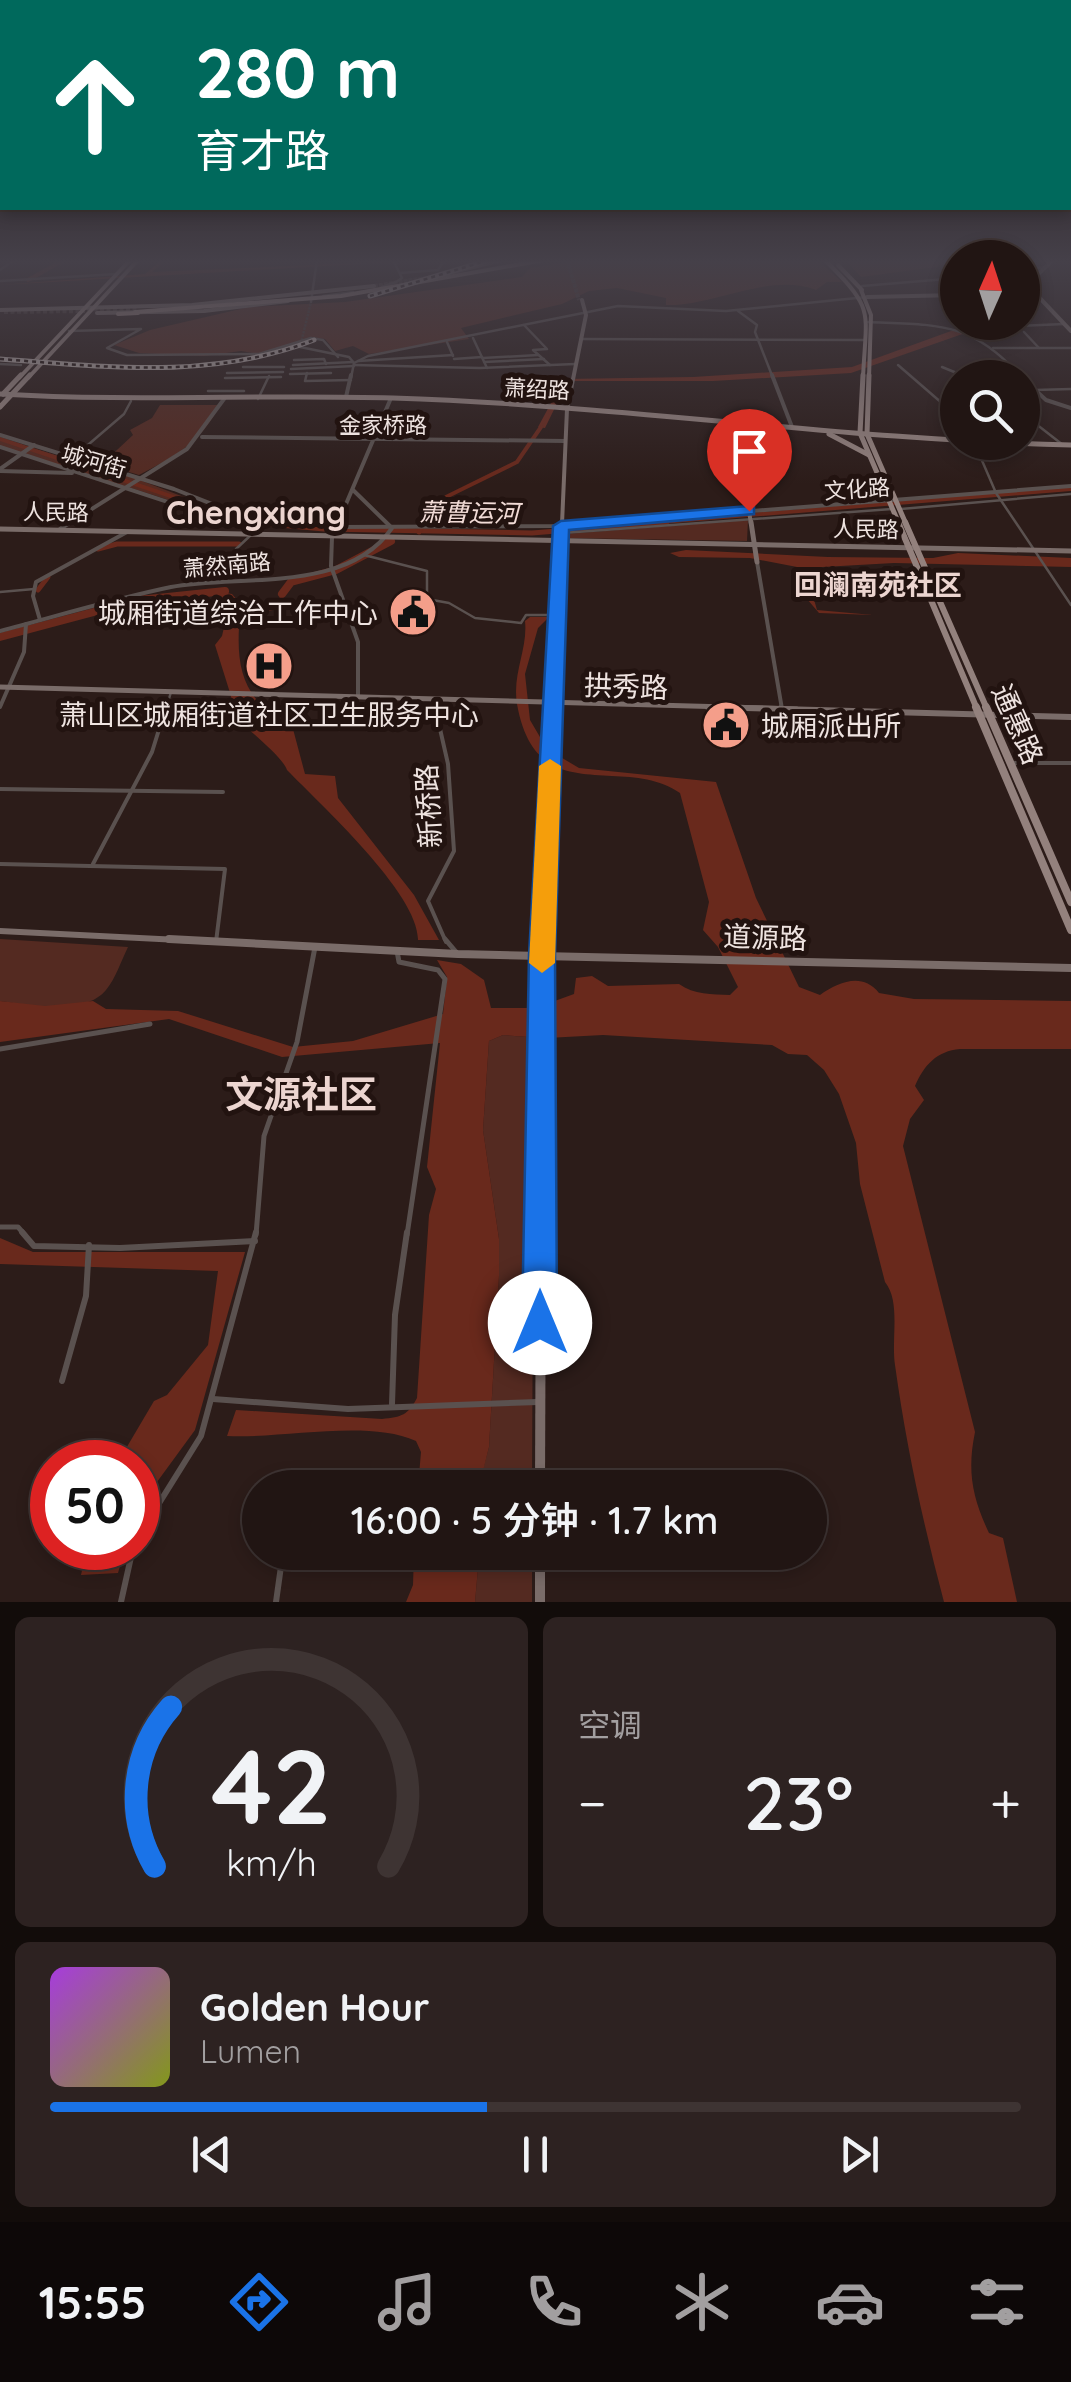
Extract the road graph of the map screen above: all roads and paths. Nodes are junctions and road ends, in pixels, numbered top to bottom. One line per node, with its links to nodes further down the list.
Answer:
1 (63, 335): 53 (main road)
2 (65, 335): 53 (main road)
3 (130, 335): 23 (street)
4 (486, 335): 10 (street)
5 (533, 335): 22 (street)
6 (582, 335): 12 (main road)
7 (757, 335): 11 (street)
8 (865, 335): 13 (main road)
9 (867, 335): 26 (main road)
10 (473, 338): 16 (street); 27 (street)
11 (757, 338): 12 (street); 13 (street); 65 (street)
12 (581, 340): 33 (main road)
13 (864, 340): 26 (main road)
14 (984, 340): 19 (street)
15 (1032, 340): 20 (street)
16 (447, 342): 17 (street); 24 (street)
17 (419, 346): 25 (street); 30 (street)
18 (300, 347): 23 (street)
19 (993, 348): 20 (street); 29 (street)
20 (1039, 348): 21 (street)
21 (1071, 348)
22 (540, 355): 27 (street); 28 (street)
23 (338, 356): 30 (street)
24 (453, 357): 25 (street); 27 (street); 37 (street)
25 (425, 358): 30 (street); 32 (street)
26 (865, 358): 63 (main road)
27 (483, 359): 28 (street); 40 (street)
28 (544, 360): 38 (street)
29 (1005, 360)
30 (355, 363): 32 (street); 35 (street); 46 (street)
31 (0, 364): 34 (street)
32 (427, 364): 37 (street)
33 (576, 364): 38 (street); 62 (main road)
34 (21, 365)
35 (325, 365): 39 (street); 39 (street)
36 (898, 365): 58 (street)
37 (456, 366): 40 (street)
38 (550, 366): 40 (street)
39 (292, 367): 43 (street)
40 (487, 368)
41 (270, 372): 41 (street); 45 (street); 45 (street); 56 (street)
42 (331, 373): 43 (street)
43 (306, 374): 46 (street)
44 (226, 376): 45 (street)
45 (247, 377)
46 (351, 380): 54 (street)
47 (1071, 389): 49 (street)
48 (244, 390): 51 (street)
49 (1040, 390)
50 (208, 391): 51 (street)
51 (226, 391): 57 (street)
52 (1040, 394): 61 (street)
53 (3, 396): 59 (main road); 60 (main road)
54 (346, 397): 55 (main road); 56 (main road)
55 (391, 398): 57 (main road); 62 (main road); 72 (street)
56 (258, 399): 57 (main road)
57 (224, 400): 59 (main road); 70 (street)
58 (940, 401)
59 (131, 402): 81 (street)
60 (0, 406)
61 (1071, 408)
62 (563, 410): 64 (main road); 73 (main road)
63 (863, 419): 67 (main road); 69 (main road); 71 (main road)
64 (734, 421): 65 (main road); 67 (main road); 93 (street)
65 (792, 427): 67 (main road)
66 (1040, 427): 78 (street)
67 (813, 430): 69 (main road); 80 (main road)
68 (0, 435): 75 (street, 文化路)
69 (864, 435): 71 (main road); 80 (main road)
70 (202, 437): 72 (street, 金家桥路); 85 (street)
71 (906, 439): 74 (main road); 80 (main road)
72 (373, 441): 73 (street, 金家桥路); 88 (street)
73 (565, 441): 99 (main road)
74 (940, 441)
75 (35, 445): 79 (street); 81 (street, 文化路)
76 (1040, 446): 78 (main road)
77 (0, 447): 79 (street, 城河街)
78 (1067, 447)
79 (19, 452): 83 (street); 84 (street, 城河街)
80 (871, 452): 92 (main road)
81 (74, 457): 85 (street, 文化路)
82 (982, 460): 89 (street)
83 (0, 470): 84 (street)
84 (80, 473): 87 (street, 城河街)
85 (139, 477): 87 (street); 94 (street, 文化路)
86 (1071, 486): 89 (street, 文化路)
87 (124, 487): 96 (street); 97 (street, 城河街)
88 (354, 490): 103 (street); 104 (street)
89 (996, 494): 91 (street); 92 (street, 文化路)
90 (1071, 494): 91 (street)
91 (1002, 500): 92 (street); 110 (street)
92 (894, 506): 93 (street, 文化路); 95 (street); 108 (main road)
93 (749, 511): 95 (main road); 99 (street, 文化路)
94 (247, 518): 97 (street); 103 (street, 文化路)
95 (750, 519): 99 (street); 109 (main road)
96 (73, 524): 100 (street); 101 (street)
97 (235, 524): 105 (street)
98 (0, 529): 100 (main road, 人民路)
99 (561, 529): 104 (street, 文化路); 107 (main road)
100 (57, 530): 101 (main road, 人民路)
101 (81, 530): 102 (main road, 人民路)
102 (129, 531): 105 (main road, 人民路); 118 (street)
103 (335, 531): 104 (main road, 人民路); 104 (street, 文化路); 106 (main road, 人民路); 115 (street)
104 (390, 533): 107 (main road, 人民路); 112 (street, 萧然南路)
105 (229, 534): 106 (main road, 人民路)
106 (252, 534): 117 (street)
107 (561, 542): 109 (main road, 人民路); 121 (main road)
108 (912, 547): 109 (main road, 人民路); 110 (main road, 人民路); 132 (main road)
109 (756, 548): 114 (main road)
110 (1035, 550): 111 (main road, 人民路); 113 (street)
111 (1071, 551)
112 (364, 554): 115 (street, 萧然南路); 121 (street)
113 (1040, 558): 116 (street)
114 (757, 562): 131 (street)
115 (331, 566): 117 (street, 萧然南路); 127 (street)
116 (1045, 566): 120 (street)
117 (219, 580): 122 (street, 萧然南路)
118 (34, 589): 119 (street); 122 (street)
119 (0, 592)
120 (1071, 604)
121 (559, 615): 129 (main road)
122 (40, 620): 123 (street, 萧然南路)
123 (26, 624): 124 (street, 萧然南路); 125 (street)
124 (0, 631)
125 (4, 687): 126 (main road, 拱秀路); 130 (street)
126 (171, 692): 127 (main road, 拱秀路); 138 (street)
127 (358, 696): 128 (main road, 拱秀路)
128 (434, 700): 129 (main road, 拱秀路); 148 (street, 新桥路)
129 (552, 703): 131 (main road, 拱秀路); 149 (main road)
130 (0, 707)
131 (782, 711): 132 (main road, 拱秀路); 134 (street)
132 (985, 716): 133 (main road, 拱秀路); 135 (main road, 通惠路); 143 (main road)
133 (1071, 717)
134 (785, 728)
135 (1011, 763): 136 (street); 142 (main road, 通惠路)
136 (1071, 763)
137 (0, 789): 138 (street)
138 (130, 790): 139 (street); 141 (street)
139 (223, 792)
140 (0, 864): 141 (street)
141 (92, 865): 145 (street)
142 (1071, 902)
143 (1071, 930)
144 (0, 931): 145 (main road)
145 (216, 942): 146 (main road)
146 (314, 947): 147 (main road); 154 (street)
147 (398, 951): 148 (main road, 道源路); 159 (street)
148 (458, 954): 149 (main road, 道源路)
149 (542, 955): 150 (main road, 道源路); 158 (main road)
150 (1071, 968)
151 (150, 1024): 152 (street)
152 (0, 1049)
153 (0, 1227): 155 (street)
154 (255, 1241): 155 (street); 157 (street)
155 (89, 1245): 156 (street)
156 (62, 1380)
157 (214, 1399): 159 (street); 161 (street)
158 (540, 1402): 159 (street); 160 (main road)
159 (392, 1404)
160 (540, 1470)
161 (160, 1501)
162 (129, 1570): 165 (street)
163 (281, 1570): 166 (street)
164 (540, 1570): 167 (main road)
165 (121, 1602)
166 (276, 1602)
167 (540, 1602)

